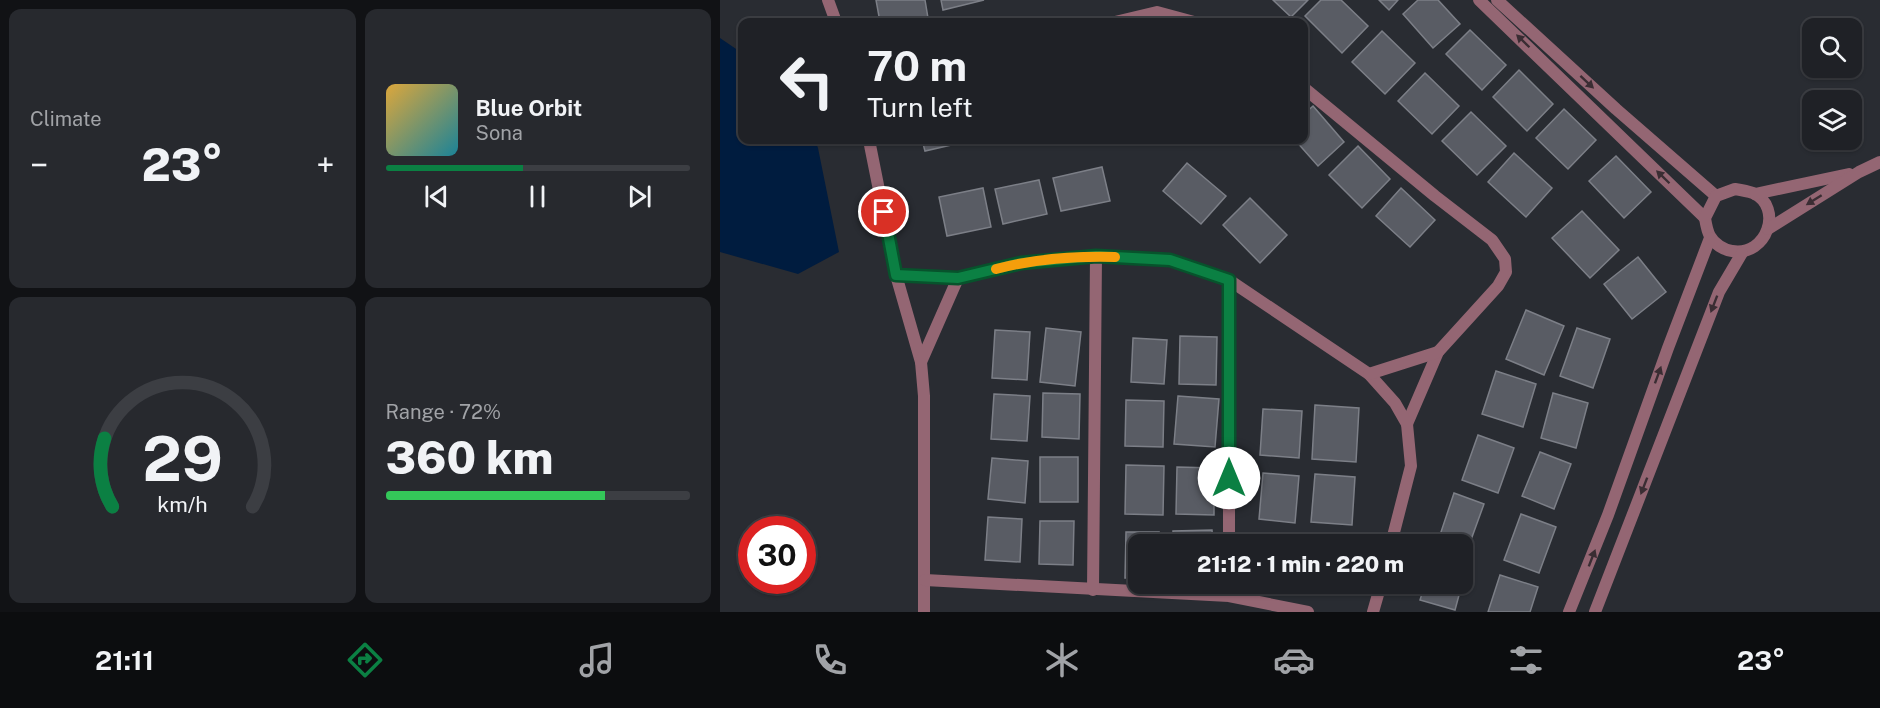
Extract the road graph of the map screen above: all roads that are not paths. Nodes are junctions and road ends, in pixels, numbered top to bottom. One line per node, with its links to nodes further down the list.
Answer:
1 (828, 0): 4 (street)
2 (1479, 0): 13 (street, one-way to 2)
3 (1497, 0): 12 (street, one-way to 12)
4 (835, 18)
5 (1132, 18): 6 (street)
6 (1179, 18)
7 (1308, 91): 21 (street)
8 (870, 144): 18 (street)
9 (1880, 162): 10 (street)
10 (1859, 172): 11 (street); 14 (street, one-way to 14)
11 (1755, 194): 12 (street); 14 (street)
12 (1716, 196): 13 (street)
13 (1705, 218): 15 (street)
14 (1768, 229): 16 (street)
15 (1710, 238): 16 (street); 35 (street, one-way to 15)
16 (1742, 253): 36 (street, one-way to 36)
17 (1096, 256): 19 (street); 20 (street); 28 (street)
18 (896, 275): 19 (street); 22 (street)
19 (958, 278): 22 (street)
20 (1229, 280): 23 (street); 25 (street)
21 (1438, 352): 23 (street); 24 (street)
22 (921, 362): 27 (street)
23 (1370, 374): 24 (street)
24 (1407, 424): 26 (street)
25 (1229, 534)
26 (1394, 534)
27 (925, 580): 28 (street); 32 (street)
28 (1093, 590): 29 (street)
29 (1128, 590)
30 (1243, 594): 33 (street)
31 (1378, 594): 34 (street)
32 (924, 612)
33 (1308, 612)
34 (1373, 612)
35 (1569, 612)
36 (1595, 612)

